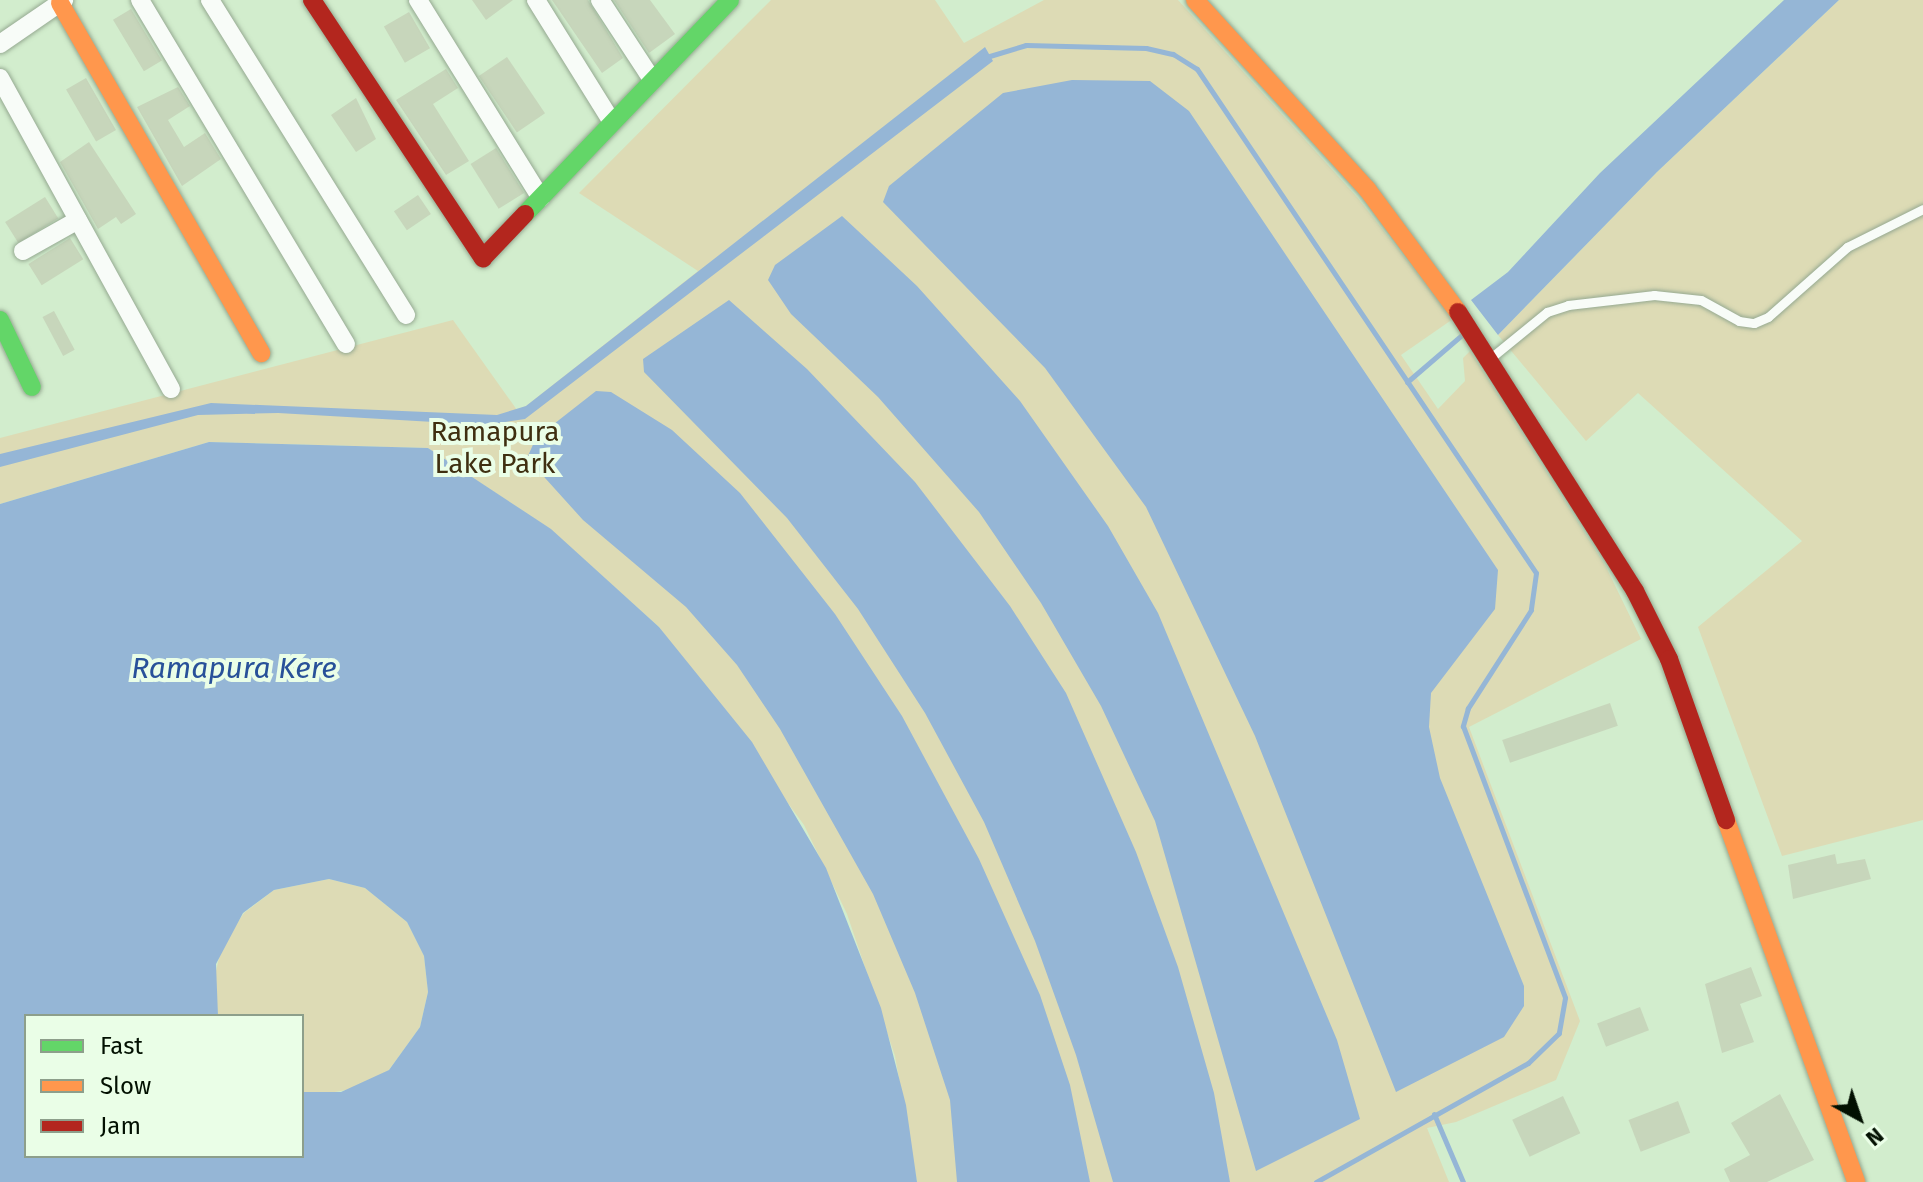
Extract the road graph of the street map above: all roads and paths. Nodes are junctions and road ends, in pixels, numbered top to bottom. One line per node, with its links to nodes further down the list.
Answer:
1 (140, 0): 20 (street)
2 (210, 0): 18 (street)
3 (312, 0): 14 (main road)
4 (418, 0): 14 (street)
5 (536, 0): 13 (street)
6 (600, 0): 12 (street)
7 (730, 0): 12 (main road)
8 (1195, 0): 21 (main road)
9 (62, 2): 10 (street); 22 (main road)
10 (0, 44)
11 (0, 78): 16 (street)
12 (651, 78): 13 (main road)
13 (612, 122): 14 (main road)
14 (541, 198)
15 (1923, 209): 21 (lane)
16 (78, 220): 17 (street); 24 (street)
17 (23, 251)
18 (406, 315)
19 (0, 322): 23 (main road)
20 (346, 344)
21 (1487, 352): 25 (main road)
22 (261, 353)
23 (32, 387)
24 (171, 389)
25 (1856, 1182)

